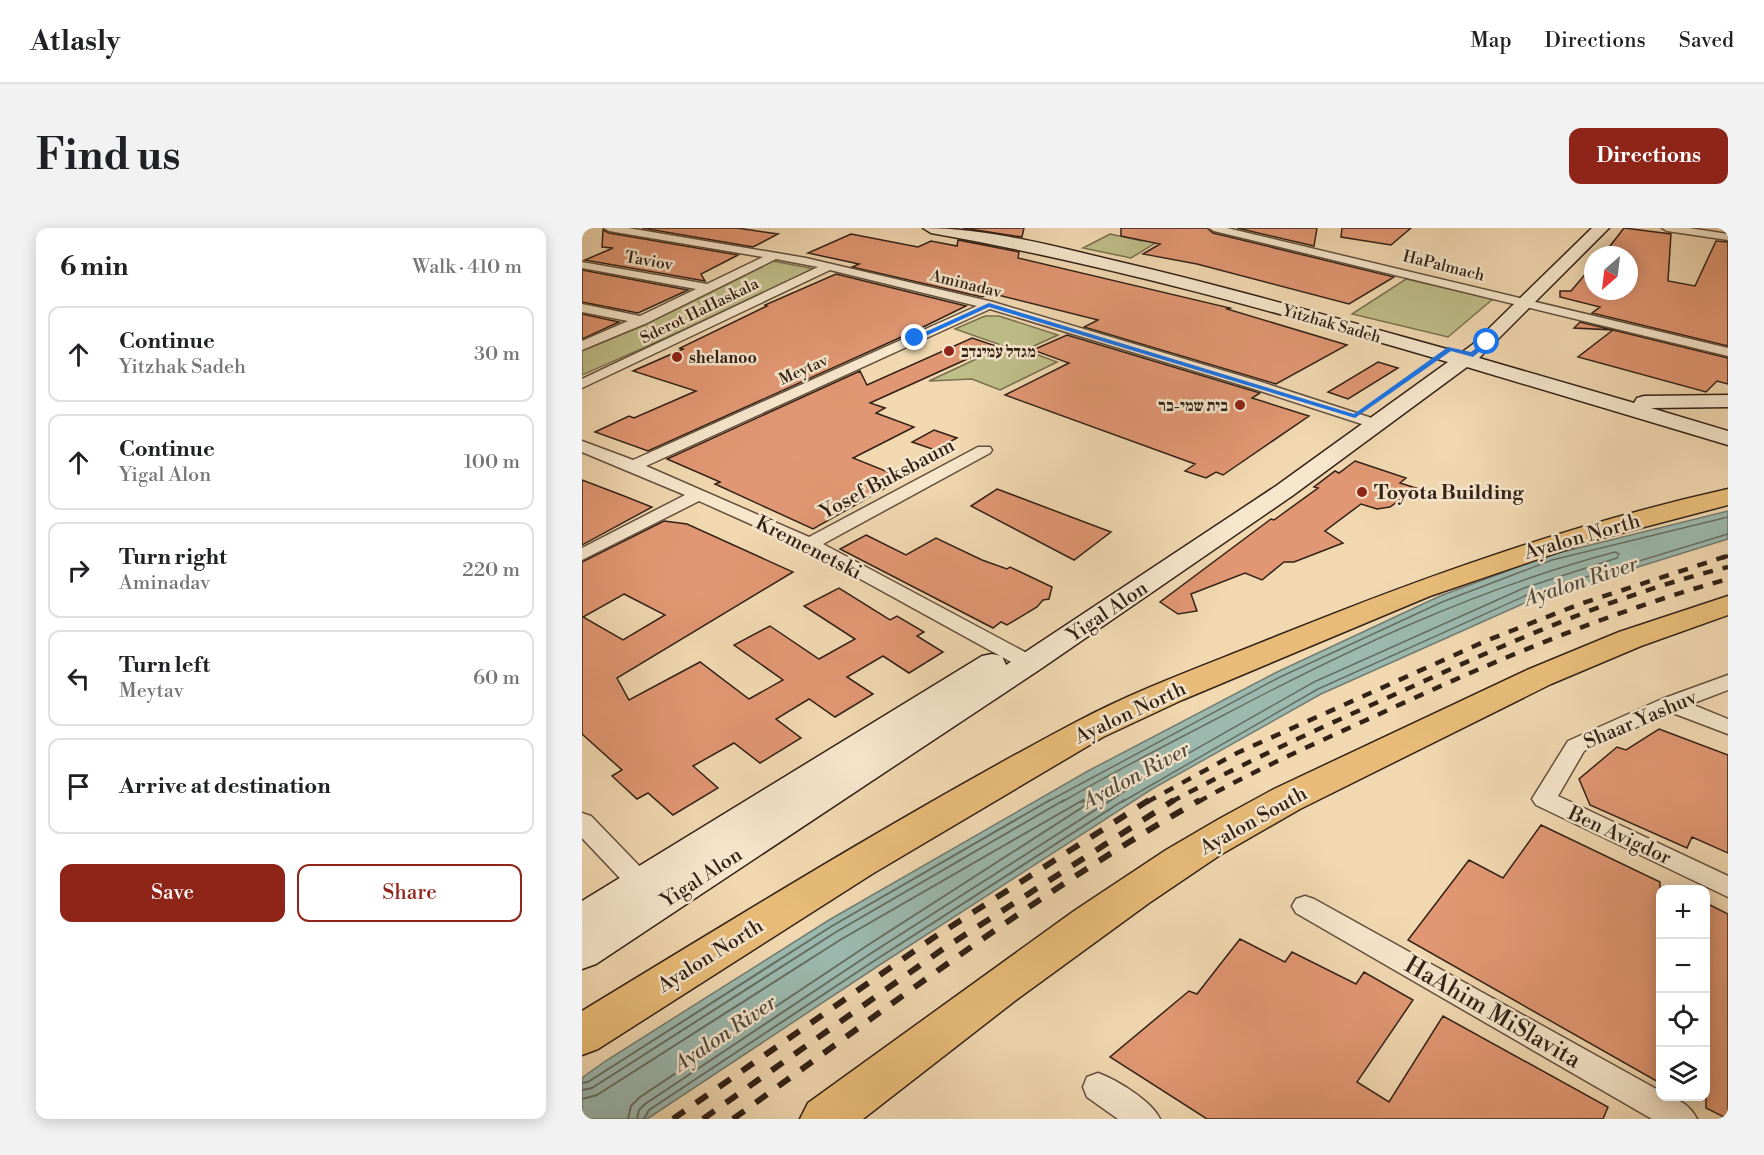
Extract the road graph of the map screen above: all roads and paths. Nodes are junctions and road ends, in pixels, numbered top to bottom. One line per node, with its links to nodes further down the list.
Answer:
1 (609, 228): 11 (street, Aminadav)
2 (931, 228): 23 (street, Yitzhak Sadeh)
3 (964, 228): 23 (street, Yitzhak Sadeh)
4 (1214, 228): 16 (street, HaPalmach)
5 (1579, 228): 10 (street)
6 (1601, 228): 17 (street, Yigal Alon)
7 (1667, 228): 9 (street)
8 (1691, 228): 9 (street)
9 (1728, 236)
10 (1557, 248)
11 (776, 255): 13 (street, Aminadav); 15 (street, Sderot HaHaskala)
12 (582, 265): 15 (street, Taviov)
13 (830, 266): 18 (street, Aminadav); 26 (street, Sderot HaHaskala)
14 (1523, 281): 16 (street)
15 (709, 288): 21 (street, Sderot HaHaskala)
16 (1507, 298): 17 (street, HaPalmach); 20 (street)
17 (1526, 302): 23 (street, Yigal Alon); 24 (street, HaPalmach)
18 (989, 305): 31 (street, Aminadav); 37 (street, Meytav)
19 (582, 308): 21 (street)
20 (1483, 319)
21 (642, 320): 22 (street, Sderot HaHaskala)
22 (582, 346)
23 (1462, 350): 25 (street, Yitzhak Sadeh); 27 (street, Yigal Alon); 29 (street, Yitzhak Sadeh); 31 (street, Yigal Alon)
24 (1728, 352)
25 (1538, 381): 27 (street); 34 (street, Yitzhak Sadeh)
26 (582, 384)
27 (1430, 386): 31 (street, Yigal Alon)
28 (1728, 401): 29 (street)
29 (1636, 402): 33 (street, Yitzhak Sadeh)
30 (1728, 409): 32 (street)
31 (1366, 420): 43 (street, Yigal Alon)
32 (1728, 423)
33 (1728, 428)
34 (1728, 438)
35 (582, 446): 37 (street, Kremenetski)
36 (984, 450): 40 (street, Yosef Buksbaum)
37 (633, 466): 38 (street, Kremenetski)
38 (699, 495): 40 (street, Kremenetski); 41 (street)
39 (1728, 497): 55 (highway, Ayalon North)
40 (810, 544): 43 (street, Kremenetski)
41 (582, 555)
42 (1728, 605): 57 (highway, Ayalon South)
43 (1018, 658): 49 (street, Yigal Alon); 51 (street, Yigal Alon)
44 (1728, 682): 45 (street, Shaar Yashuv)
45 (1670, 704): 46 (street); 47 (street, Shaar Yashuv)
46 (1728, 727)
47 (1544, 799): 50 (street, Ben Avigdor)
48 (582, 822): 49 (street)
49 (642, 885): 51 (street); 53 (street, Yigal Alon)
50 (1728, 887)
51 (684, 888): 54 (street, Yigal Alon)
52 (1305, 906): 59 (street, HaAhim MiSlavita)
53 (582, 920)
54 (582, 953)
55 (582, 1035)
56 (1098, 1086): 58 (street)
57 (825, 1119)
58 (1144, 1119)
59 (1681, 1119)

